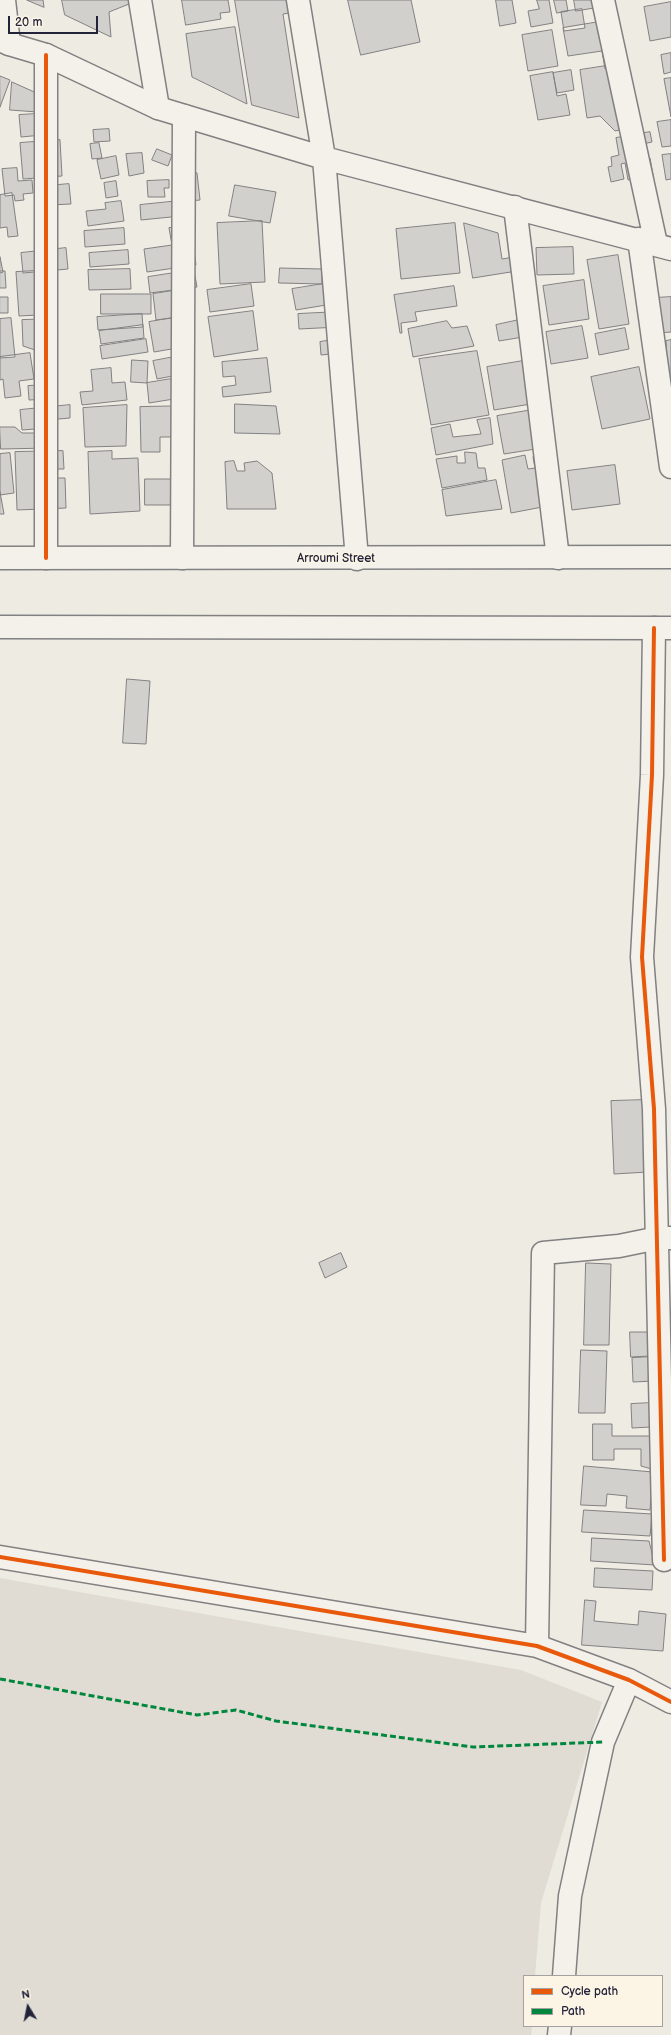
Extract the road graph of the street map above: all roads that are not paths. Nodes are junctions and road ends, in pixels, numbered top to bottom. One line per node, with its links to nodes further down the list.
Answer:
1 (4, 0): 5 (street)
2 (140, 0): 7 (street)
3 (298, 0): 9 (street)
4 (603, 0): 11 (street)
5 (4, 42): 6 (street)
6 (46, 55): 7 (street); 15 (street)
7 (158, 108): 8 (street)
8 (184, 116): 9 (street); 16 (street)
9 (324, 158): 10 (street); 18 (street)
10 (515, 207): 11 (street); 17 (street)
11 (655, 244): 12 (street)
12 (671, 467)
13 (671, 557): 17 (street, Arroumi Street)
14 (0, 558): 15 (street, Arroumi Street)
15 (46, 558): 16 (street, Arroumi Street)
16 (182, 558): 18 (street, Arroumi Street)
17 (558, 558): 18 (street, Arroumi Street)
18 (357, 559)
19 (0, 627): 20 (street)
20 (662, 628): 21 (street)
21 (664, 1238): 23 (street); 24 (street)
22 (0, 1557): 24 (street)
23 (664, 1560)
24 (537, 1646): 25 (street)
25 (629, 1680): 26 (street); 27 (street)
26 (671, 1702)
27 (564, 1975)

